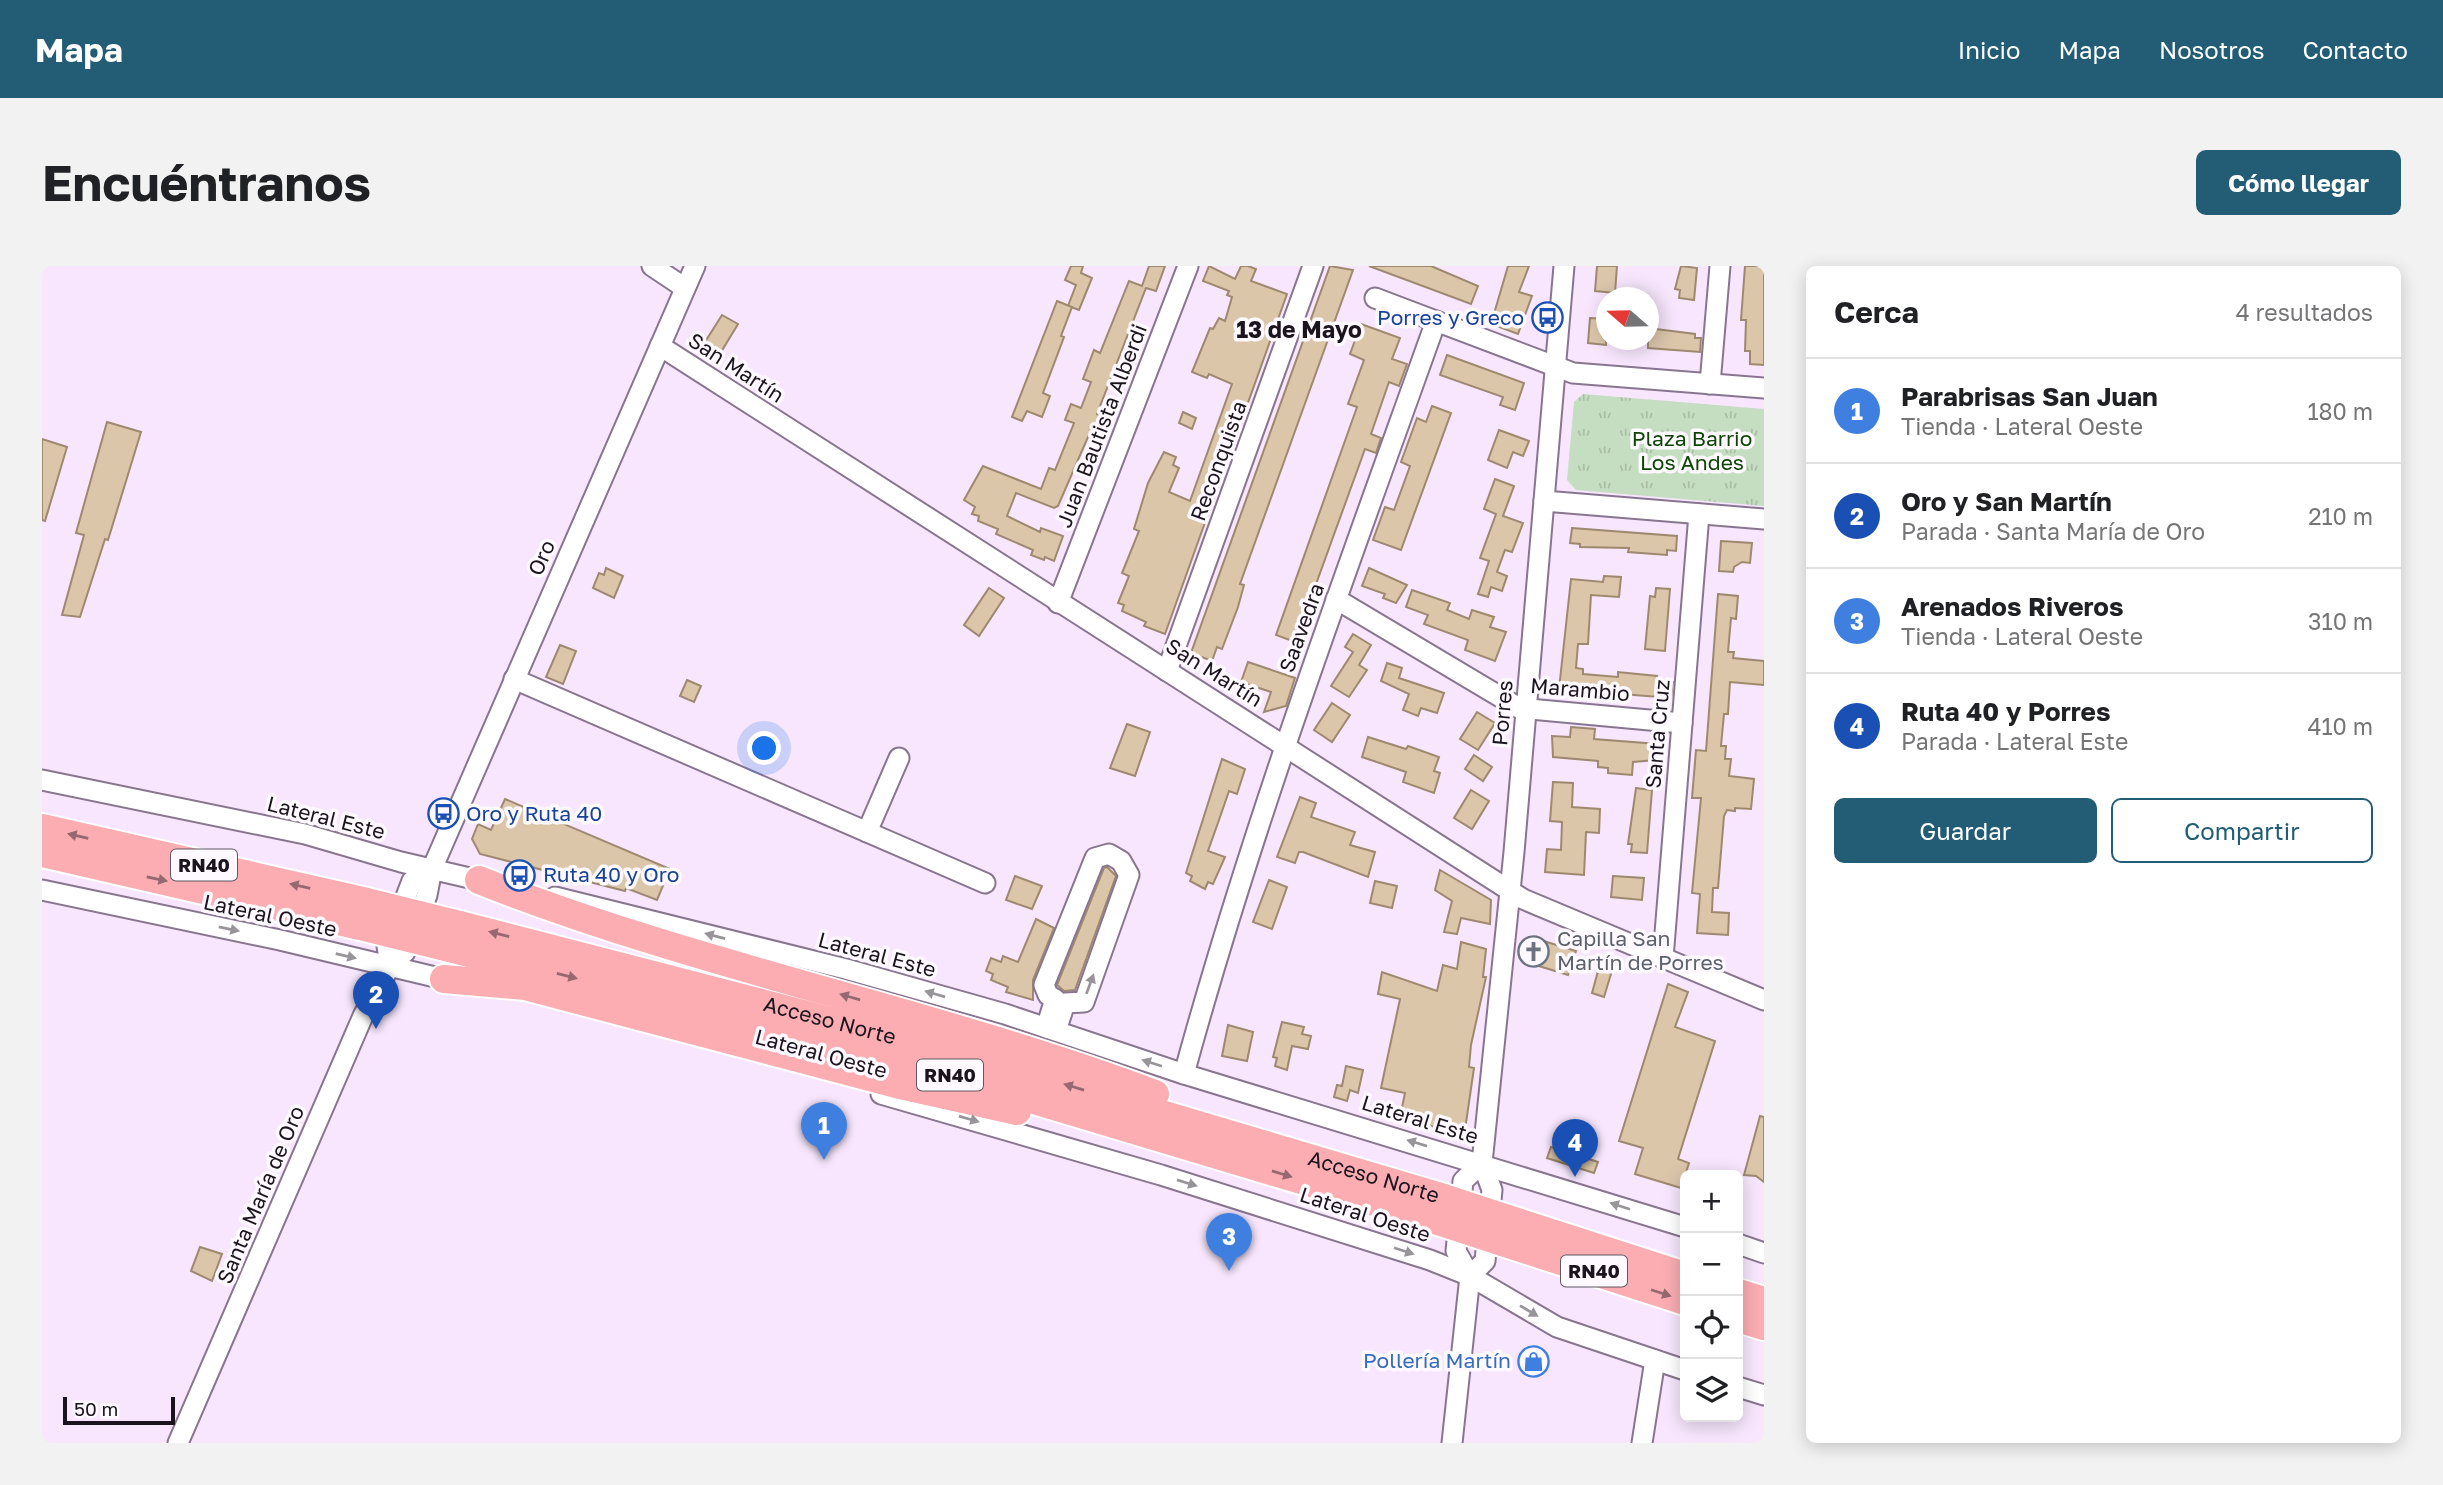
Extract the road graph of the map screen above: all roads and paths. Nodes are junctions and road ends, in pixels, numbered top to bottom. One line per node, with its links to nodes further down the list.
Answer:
1 (652, 266): 7 (street)
2 (695, 266): 7 (street, Oro)
3 (1188, 266): 18 (street, Juan Bautista Alberdi)
4 (1314, 266): 19 (street, Reconquista)
5 (1564, 266): 11 (street, Porres)
6 (1720, 266): 12 (street)
7 (685, 288): 10 (street, Oro)
8 (1375, 298): 9 (street)
9 (1436, 321): 11 (street); 17 (street, Saavedra)
10 (660, 346): 18 (street, San Martín); 20 (street, Oro)
11 (1556, 366): 12 (street); 14 (street, Porres)
12 (1710, 384): 13 (street)
13 (1764, 388)
14 (1544, 501): 15 (street); 21 (street, Porres)
15 (1699, 514): 16 (street); 22 (street, Santa Cruz)
16 (1764, 520)
17 (1336, 599): 21 (street, Marambio); 23 (street, Saavedra)
18 (1058, 603): 19 (street, San Martín)
19 (1167, 671): 23 (street, San Martín)
20 (514, 679): 27 (street); 29 (street, Oro)
21 (1527, 709): 22 (street, Marambio); 33 (street, Porres)
22 (1682, 723): 36 (street, Santa Cruz)
23 (1284, 744): 33 (street, San Martín); 41 (street, Saavedra)
24 (899, 758): 27 (street)
25 (42, 780): 29 (street, Lateral Este)
26 (42, 828): 34 (highway, Acceso Norte / RN40, one-way to 26)
27 (867, 832): 31 (street)
28 (42, 853): 34 (highway, Acceso Norte / RN40, one-way to 34)
29 (432, 869): 30 (street, Lateral Este); 37 (street, Oro)
30 (480, 880): 40 (street, Lateral Este, one-way to 30); 43 (highway, one-way to 30)
31 (985, 883)
32 (42, 890): 37 (street, Lateral Oeste, one-way to 37)
33 (1510, 891): 36 (street, San Martín); 44 (street, Porres)
34 (363, 914): 35 (highway, Acceso Norte / RN40, bridge)
35 (457, 937): 42 (highway, Acceso Norte / RN40, one-way to 42); 43 (highway, Acceso Norte / RN40, one-way to 35)
36 (1663, 958): 39 (street, San Martín)
37 (390, 967): 38 (street, Lateral Oeste); 61 (street, Santa María de Oro)
38 (444, 979): 42 (highway); 51 (street, Lateral Oeste, one-way to 51)
39 (1764, 1000)
40 (1051, 1029): 40 (street, one-way to 40); 41 (street, Lateral Este, one-way to 40)
41 (1184, 1074): 44 (street, Lateral Este, one-way to 41)
42 (1246, 1163): 45 (highway, Acceso Norte / RN40, one-way to 45)
43 (1331, 1163): 45 (highway, Acceso Norte / RN40)
44 (1482, 1163): 46 (street, Lateral Este, one-way to 44); 51 (street, Porres); 51 (street, Porres)
45 (1443, 1210): 47 (highway, Acceso Norte / RN40, bridge)
46 (1680, 1225)
47 (1504, 1230): 50 (highway, Acceso Norte / RN40); 53 (highway, Acceso Norte / RN40, one-way to 53)
48 (1743, 1246): 49 (street)
49 (1764, 1253)
50 (1680, 1275)
51 (1471, 1276): 57 (street, Lateral Oeste, one-way to 57); 62 (street, Porres)
52 (1743, 1295): 54 (highway)
53 (1680, 1299)
54 (1764, 1301)
55 (1743, 1320): 56 (highway)
56 (1764, 1326)
57 (1655, 1360): 58 (street, Lateral Oeste); 63 (street)
58 (1680, 1368)
59 (1743, 1389): 60 (street)
60 (1764, 1395)
61 (178, 1443)
62 (1452, 1443)
63 (1642, 1443)

